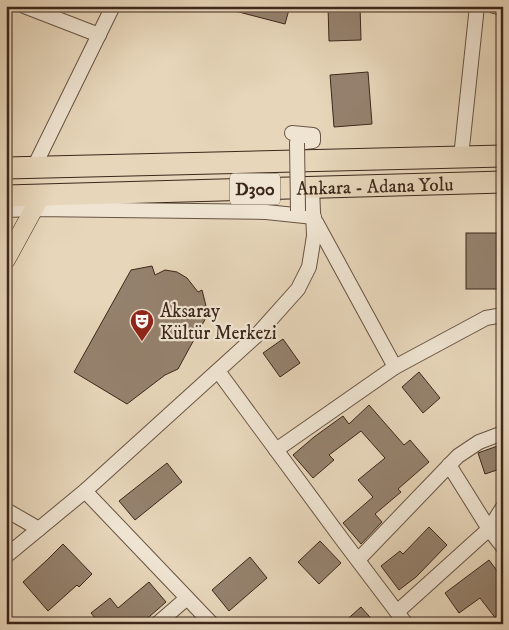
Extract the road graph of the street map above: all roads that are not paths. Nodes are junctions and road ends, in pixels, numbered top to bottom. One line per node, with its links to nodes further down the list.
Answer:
1 (24, 6): 6 (street)
2 (113, 6): 6 (street)
3 (477, 6): 9 (street)
4 (494, 6): 5 (street)
5 (503, 8)
6 (99, 35): 10 (street)
7 (294, 138): 17 (street, bridge)
8 (503, 156): 9 (highway, Ankara - Adana Yolu / D300)
9 (461, 157): 10 (highway, Ankara - Adana Yolu / D300)
10 (34, 167): 11 (highway, Ankara - Adana Yolu / D300)
11 (6, 168)
12 (503, 182): 13 (highway, Ankara - Adana Yolu / D300)
13 (312, 188): 15 (highway, Ankara - Adana Yolu / D300); 18 (street)
14 (6, 196): 15 (highway, Ankara - Adana Yolu / D300)
15 (38, 202): 16 (street); 17 (street); 19 (main road)
16 (6, 210)
17 (266, 212): 18 (street)
18 (314, 218): 21 (street); 22 (street)
19 (6, 260)
20 (503, 315): 21 (street)
21 (395, 367): 24 (street)
22 (218, 372): 24 (street); 26 (street)
23 (503, 433): 25 (street)
24 (276, 450): 33 (street)
25 (449, 465): 30 (street); 33 (street)
26 (85, 491): 29 (street); 34 (street)
27 (503, 507): 30 (street)
28 (6, 510): 29 (street)
29 (39, 529): 32 (street)
30 (489, 529): 31 (street); 35 (street)
31 (503, 547)
32 (6, 556)
33 (358, 560): 35 (street)
34 (187, 598): 36 (street); 37 (street)
35 (404, 621)
36 (157, 624)
37 (212, 624)

